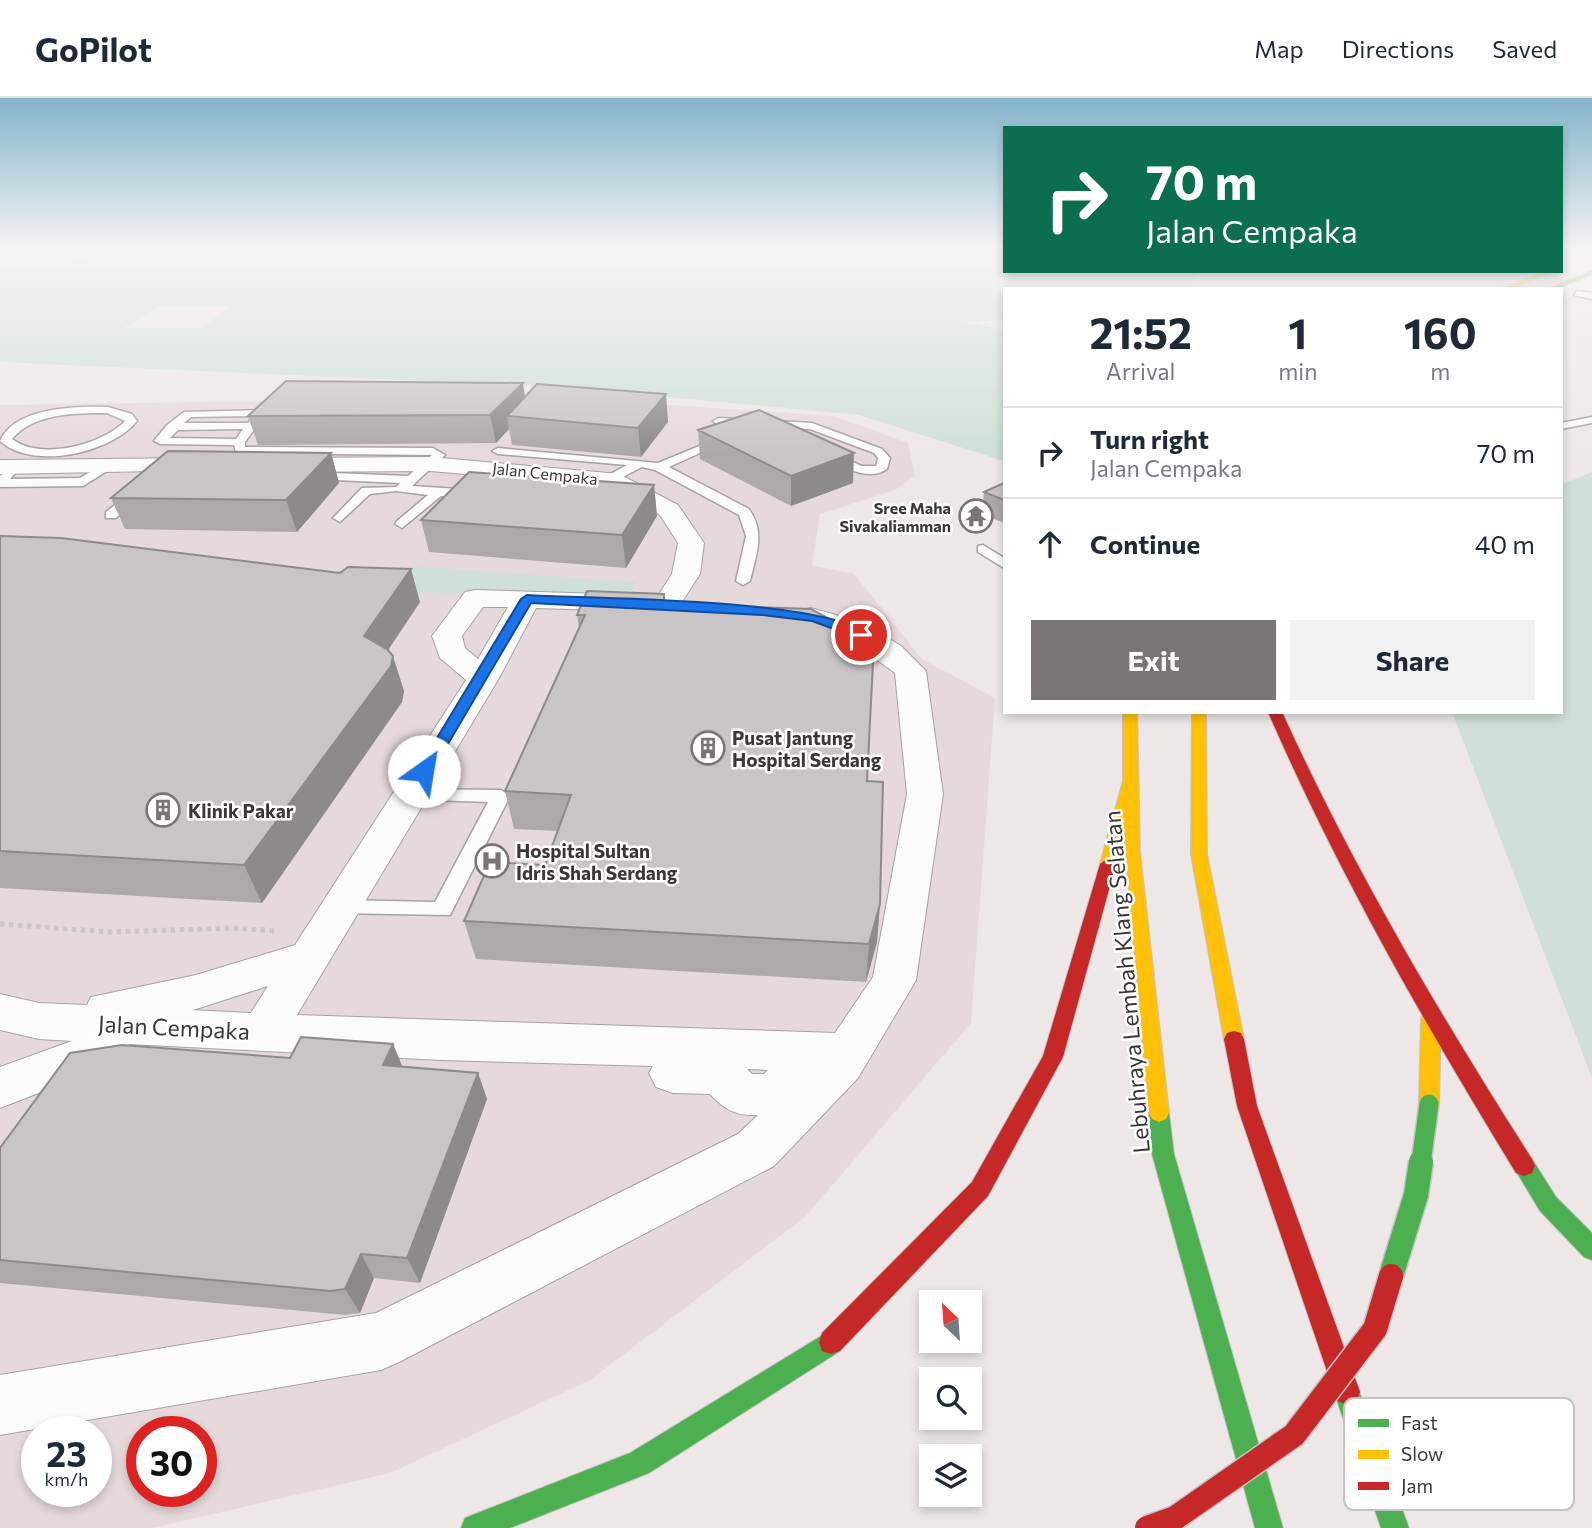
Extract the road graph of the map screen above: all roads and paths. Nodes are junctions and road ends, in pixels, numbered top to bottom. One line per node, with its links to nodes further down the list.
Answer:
1 (3, 418): 2 (lane)
2 (36, 419): 2 (lane)
3 (1592, 420): 7 (lane)
4 (719, 421): 5 (lane)
5 (752, 422): 6 (lane); 8 (lane)
6 (783, 424): 8 (lane); 12 (lane)
7 (1563, 426)
8 (766, 428): 9 (lane); 18 (lane)
9 (790, 439)
10 (507, 441): 13 (lane)
11 (239, 442): 11 (lane); 14 (lane)
12 (813, 449)
13 (491, 459): 15 (lane); 16 (street, Jalan Cempaka); 21 (street, Jalan Cempaka)
14 (287, 463): 16 (street, Jalan Cempaka); 19 (street, Jalan Cempaka); 22 (lane)
15 (640, 463): 18 (lane); 21 (lane)
16 (430, 464): 22 (lane)
17 (7, 467): 19 (street, Jalan Cempaka)
18 (659, 467): 30 (lane)
19 (164, 470): 20 (lane); 25 (lane)
20 (218, 472)
21 (611, 480): 31 (street, Jalan Cempaka)
22 (406, 484): 23 (lane); 26 (lane)
23 (439, 491): 24 (lane); 27 (lane)
24 (486, 495)
25 (111, 515)
26 (341, 517)
27 (402, 524)
28 (983, 549): 29 (lane)
29 (1003, 563)
30 (743, 581)
31 (527, 599): 33 (street, Jalan Cempaka); 33 (street)
32 (788, 614): 45 (street)
33 (483, 678): 38 (street, Jalan Cempaka)
34 (1130, 714): 37 (highway, Lebuhraya Lembah Klang Selatan)
35 (1199, 714): 48 (highway)
36 (1276, 714): 41 (highway)
37 (1132, 777): 51 (highway); 53 (highway, Lebuhraya Lembah Klang Selatan)
38 (410, 794): 40 (street, Jalan Cempaka); 40 (lane)
39 (0, 924): 40 (path)
40 (323, 933): 42 (street, Jalan Cempaka); 43 (street, Jalan Cempaka)
41 (1431, 1019): 47 (highway); 52 (highway, bridge)
42 (13, 1021): 43 (street, Jalan Cempaka)
43 (264, 1031): 44 (street)
44 (791, 1052): 45 (street); 46 (street)
45 (848, 1053): 49 (street)
46 (0, 1088)
47 (1592, 1249)
48 (1349, 1398)
49 (0, 1405)
50 (1389, 1510): 54 (highway)
51 (475, 1528)
52 (1147, 1528)
53 (1269, 1528)
54 (1395, 1528)

